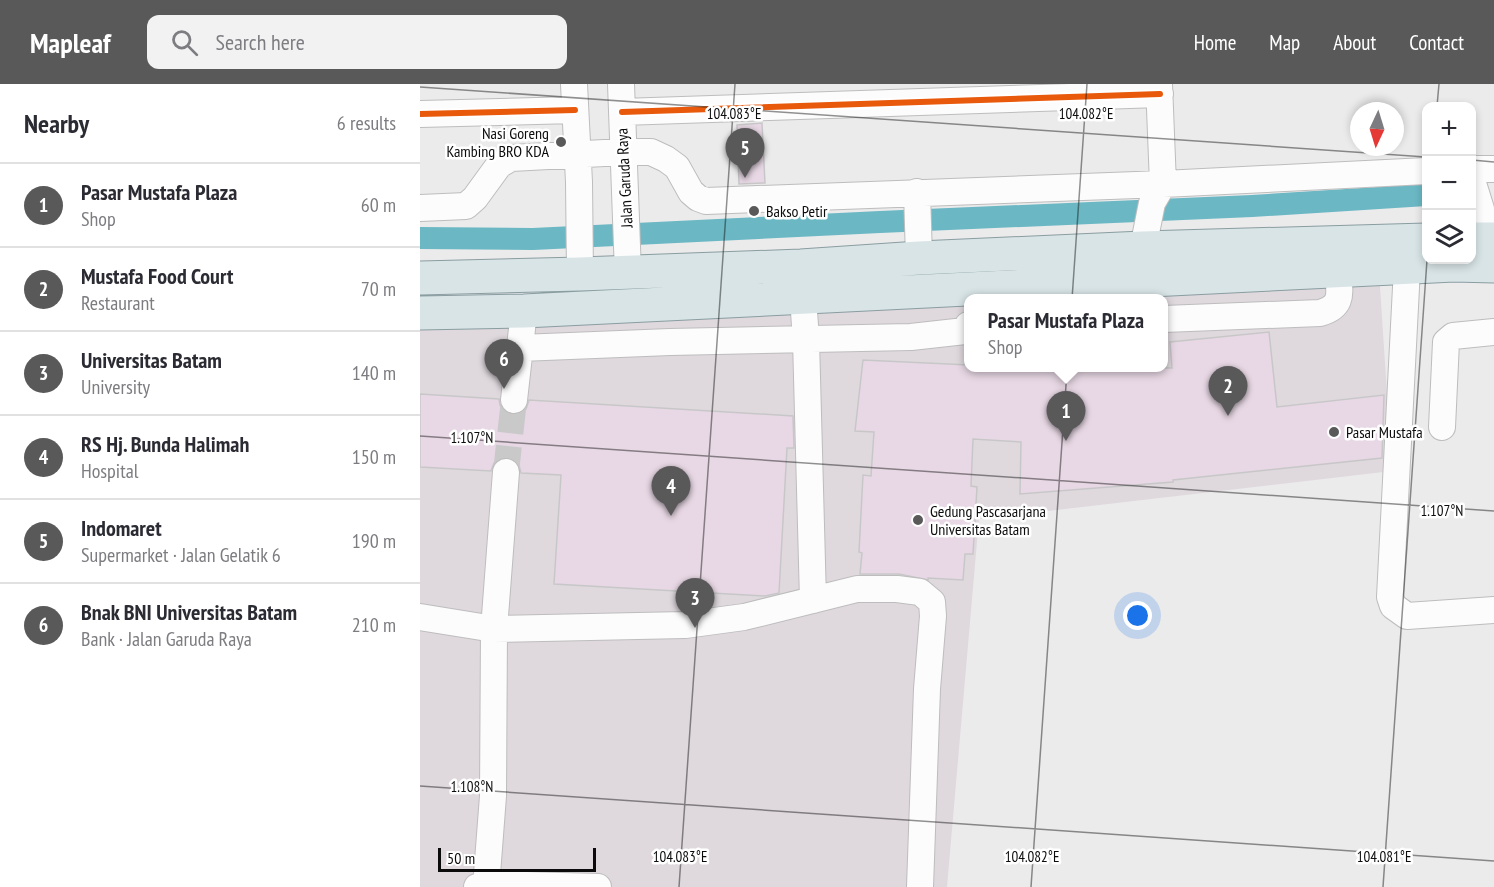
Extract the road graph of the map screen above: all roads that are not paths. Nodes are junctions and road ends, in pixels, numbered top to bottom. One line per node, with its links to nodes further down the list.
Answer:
1 (574, 84): 4 (street)
2 (621, 84): 5 (street, Jalan Garuda Raya)
3 (1160, 89): 5 (street); 12 (street)
4 (574, 110): 6 (street); 8 (street)
5 (622, 112): 7 (street, Jalan Garuda Raya)
6 (420, 114)
7 (623, 152): 8 (street); 14 (street); 16 (street, Jalan Garuda Raya)
8 (577, 154): 11 (street); 18 (street)
9 (1494, 169): 13 (street)
10 (1422, 172): 12 (street)
11 (420, 208)
12 (1151, 215): 14 (main road); 14 (street); 17 (main road)
13 (1480, 216): 19 (main road)
14 (918, 223): 16 (main road)
15 (1422, 241): 17 (main road)
16 (627, 246): 18 (main road)
17 (1338, 256): 19 (main road); 21 (main road); 25 (street)
18 (580, 263): 20 (main road)
19 (1407, 268): 34 (street)
20 (420, 278)
21 (986, 293): 22 (main road)
22 (803, 297): 23 (main road); 28 (street)
23 (524, 311): 24 (main road); 29 (street)
24 (420, 313)
25 (1168, 319)
26 (964, 331): 28 (street)
27 (1494, 332): 31 (street)
28 (806, 340): 29 (street); 33 (street)
29 (520, 348): 30 (street)
30 (514, 400)
31 (1442, 427)
32 (506, 472): 36 (street)
33 (813, 600): 36 (street); 39 (street)
34 (1494, 610)
35 (420, 617): 36 (street)
36 (494, 629): 37 (street)
37 (483, 886): 38 (street)
38 (598, 887)
39 (920, 887)

